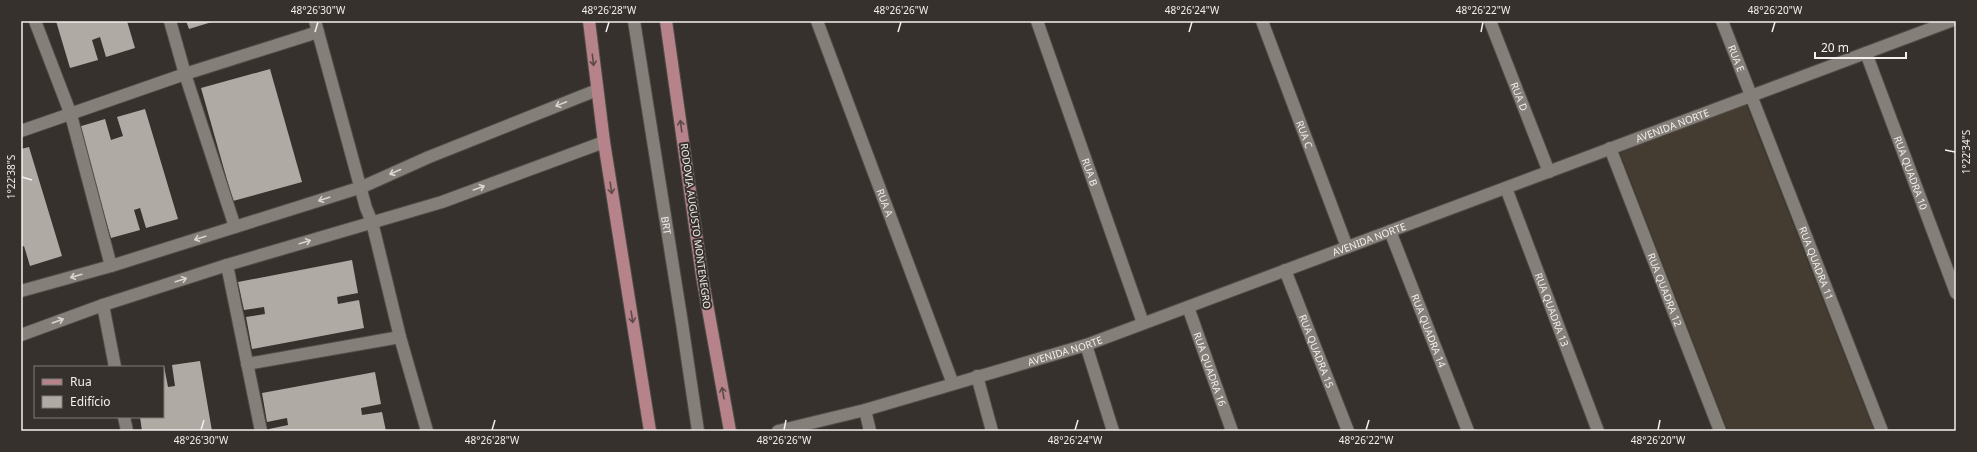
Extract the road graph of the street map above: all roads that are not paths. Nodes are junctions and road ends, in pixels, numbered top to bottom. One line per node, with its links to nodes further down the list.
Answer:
1 (35, 21): 17 (street)
2 (170, 21): 14 (street)
3 (588, 21): 15 (main road, one-way to 15)
4 (634, 21): 49 (street, BRT)
5 (666, 21): 50 (main road, RODOVIA AUGUSTO MONTENEGRO, one-way to 5)
6 (817, 21): 42 (street, RUA A)
7 (1037, 21): 35 (street, RUA B)
8 (1262, 21): 27 (street, RUA C)
9 (1490, 21): 21 (street, RUA D)
10 (1722, 21): 16 (street, RUA E)
11 (1951, 21): 13 (street, AVENIDA NORTE)
12 (316, 27): 14 (street); 22 (street)
13 (1866, 53): 16 (street, AVENIDA NORTE); 32 (street, RUA QUADRA 10)
14 (185, 74): 17 (street); 25 (street)
15 (597, 90): 19 (main road); 22 (street, one-way to 22)
16 (1752, 96): 20 (street, AVENIDA NORTE); 60 (street, RUA QUADRA 11)
17 (71, 115): 18 (street); 29 (street)
18 (21, 131)
19 (604, 142): 24 (street, one-way to 19); 48 (main road, one-way to 48)
20 (1610, 148): 21 (street, AVENIDA NORTE); 59 (street, RUA QUADRA 12)
21 (1549, 172): 23 (street, AVENIDA NORTE)
22 (362, 187): 24 (street); 25 (street, one-way to 25)
23 (1506, 188): 26 (street, AVENIDA NORTE); 58 (street, RUA QUADRA 13)
24 (372, 222): 28 (street, one-way to 24); 37 (street)
25 (235, 227): 29 (street, one-way to 29)
26 (1390, 231): 27 (street, AVENIDA NORTE); 57 (street, RUA QUADRA 14)
27 (1347, 247): 30 (street, AVENIDA NORTE)
28 (227, 265): 33 (street, one-way to 28); 39 (street)
29 (111, 266): 31 (street, one-way to 31)
30 (1285, 270): 34 (street, AVENIDA NORTE); 56 (street, RUA QUADRA 15)
31 (21, 291)
32 (1956, 293)
33 (103, 305): 36 (street, one-way to 33); 40 (street)
34 (1188, 307): 35 (street, AVENIDA NORTE); 55 (street, RUA QUADRA 16)
35 (1143, 324): 38 (street, AVENIDA NORTE)
36 (21, 335)
37 (400, 337): 39 (street); 47 (street)
38 (1086, 345): 41 (street, AVENIDA NORTE); 54 (street)
39 (247, 364): 46 (street)
40 (115, 366)
41 (977, 376): 42 (street, AVENIDA NORTE); 53 (street)
42 (953, 384): 43 (street, AVENIDA NORTE)
43 (865, 410): 51 (street, AVENIDA NORTE); 52 (street)
44 (124, 418): 45 (street)
45 (127, 431)
46 (261, 431)
47 (427, 431)
48 (650, 431)
49 (698, 431)
50 (730, 431)
51 (778, 431)
52 (870, 431)
53 (992, 431)
54 (1113, 431)
55 (1232, 431)
56 (1348, 431)
57 (1468, 431)
58 (1598, 431)
59 (1720, 431)
60 (1882, 431)

